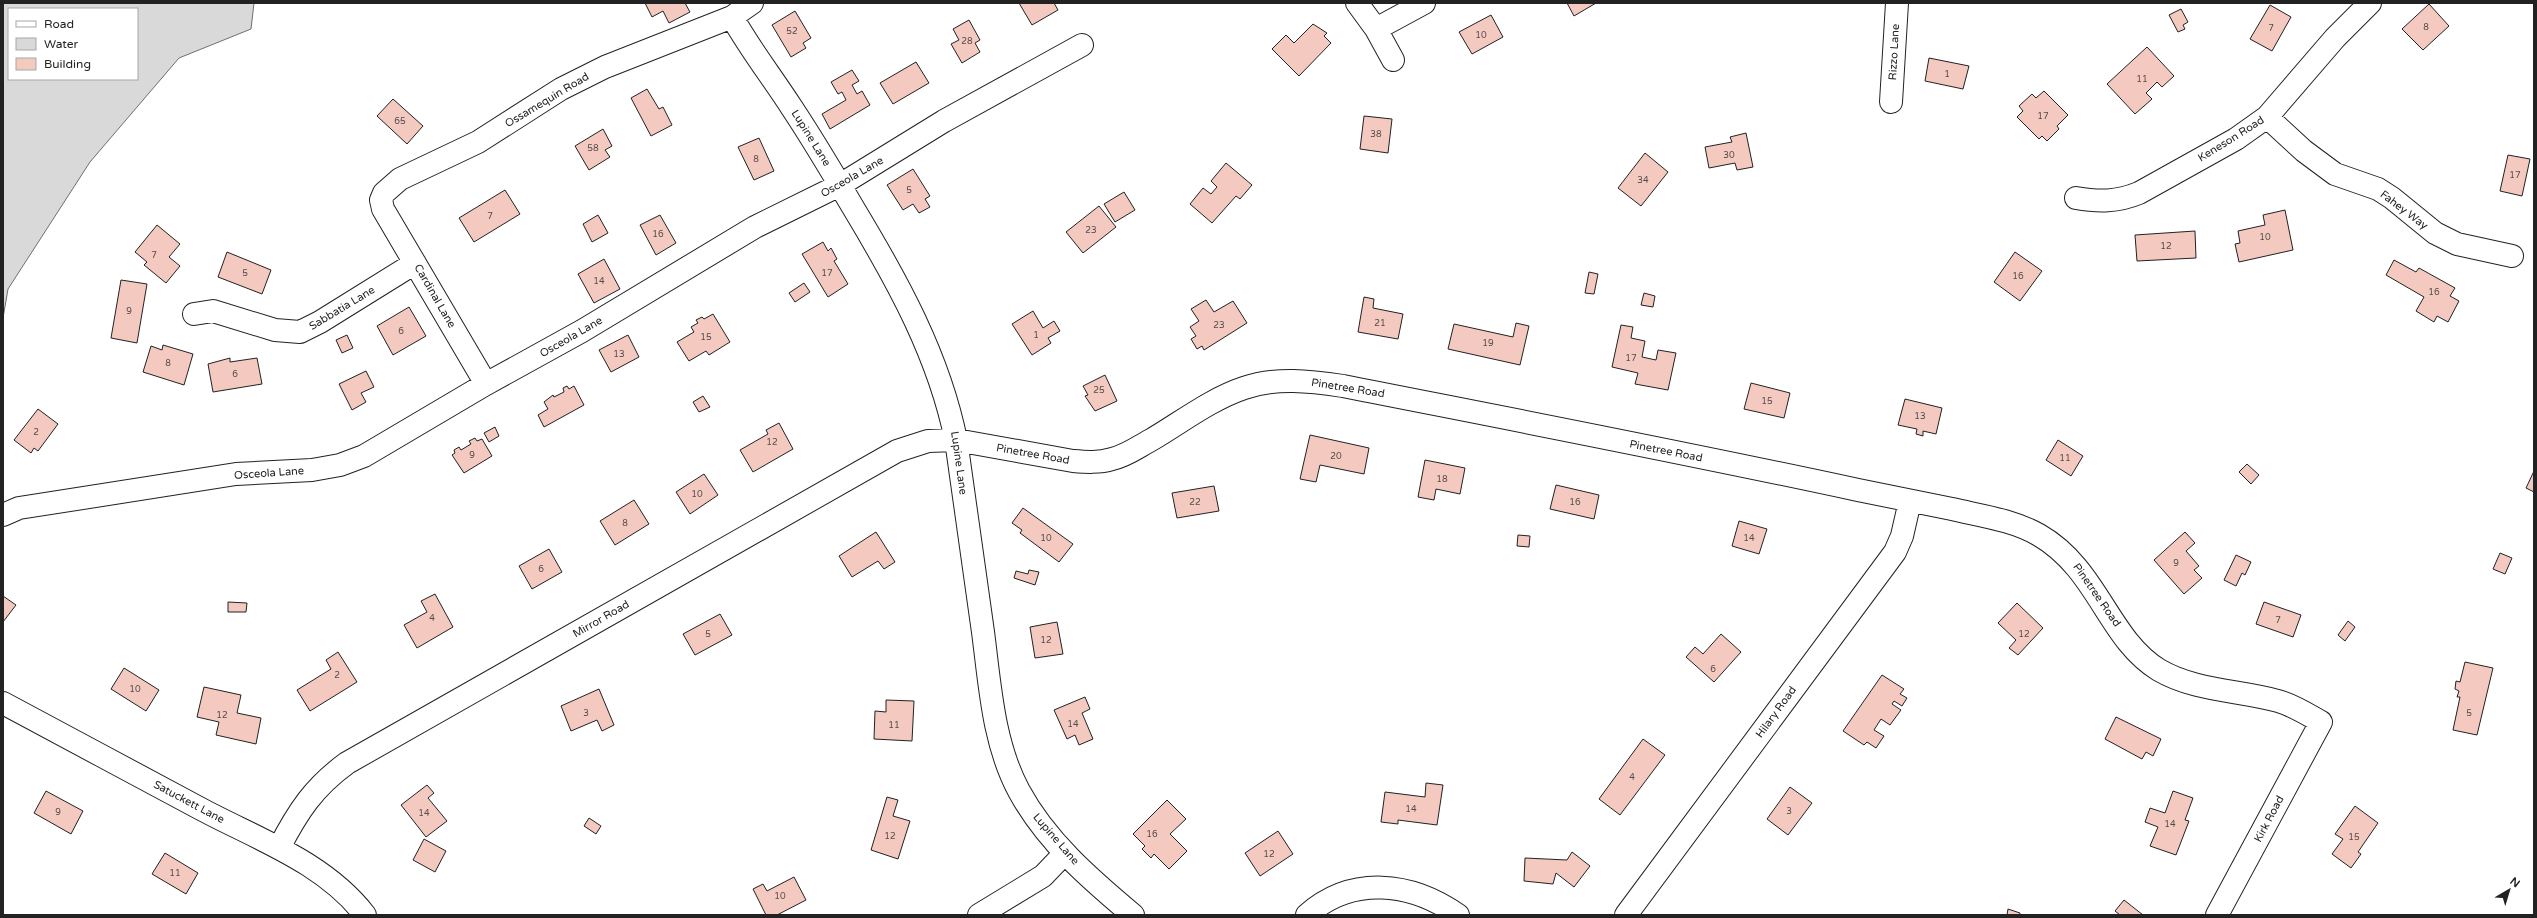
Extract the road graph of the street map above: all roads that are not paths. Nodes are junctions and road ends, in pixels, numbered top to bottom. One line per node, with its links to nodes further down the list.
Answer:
1 (752, 3): 6 (street, Ossamequin Road)
2 (1357, 3): 7 (street)
3 (1424, 3): 7 (street)
4 (1897, 3): 10 (street, Rizzo Lane)
5 (2370, 3): 11 (street, Keneson Road)
6 (732, 17): 12 (street, Lupine Lane); 14 (street, Ossamequin Road)
7 (1376, 29): 9 (street)
8 (1082, 45): 12 (street, Osceola Lane)
9 (1393, 60)
10 (1892, 102)
11 (2267, 117): 13 (street, Keneson Road); 15 (street, Fahey Way)
12 (840, 185): 18 (street, Osceola Lane); 19 (street, Lupine Lane)
13 (2076, 198)
14 (383, 209): 16 (street, Cardinal Lane)
15 (2512, 256)
16 (415, 263): 17 (street, Sabbatia Lane); 18 (street, Cardinal Lane)
17 (194, 314)
18 (486, 384): 21 (street, Osceola Lane)
19 (956, 440): 20 (street, Pinetree Road); 24 (street, Mirror Road); 25 (street, Lupine Lane)
20 (1910, 501): 23 (street, Pinetree Road); 31 (street, Hilary Road)
21 (11, 512)
22 (3, 703): 24 (street, Satuckett Lane)
23 (2321, 722): 32 (street, Kirk Road)
24 (279, 848): 26 (street, Satuckett Lane)
25 (1065, 853): 27 (street); 28 (street, Lupine Lane)
26 (364, 915)
27 (979, 915)
28 (1133, 915)
29 (1307, 915): 30 (street)
30 (1458, 915)
31 (1626, 915)
32 (2217, 915)

